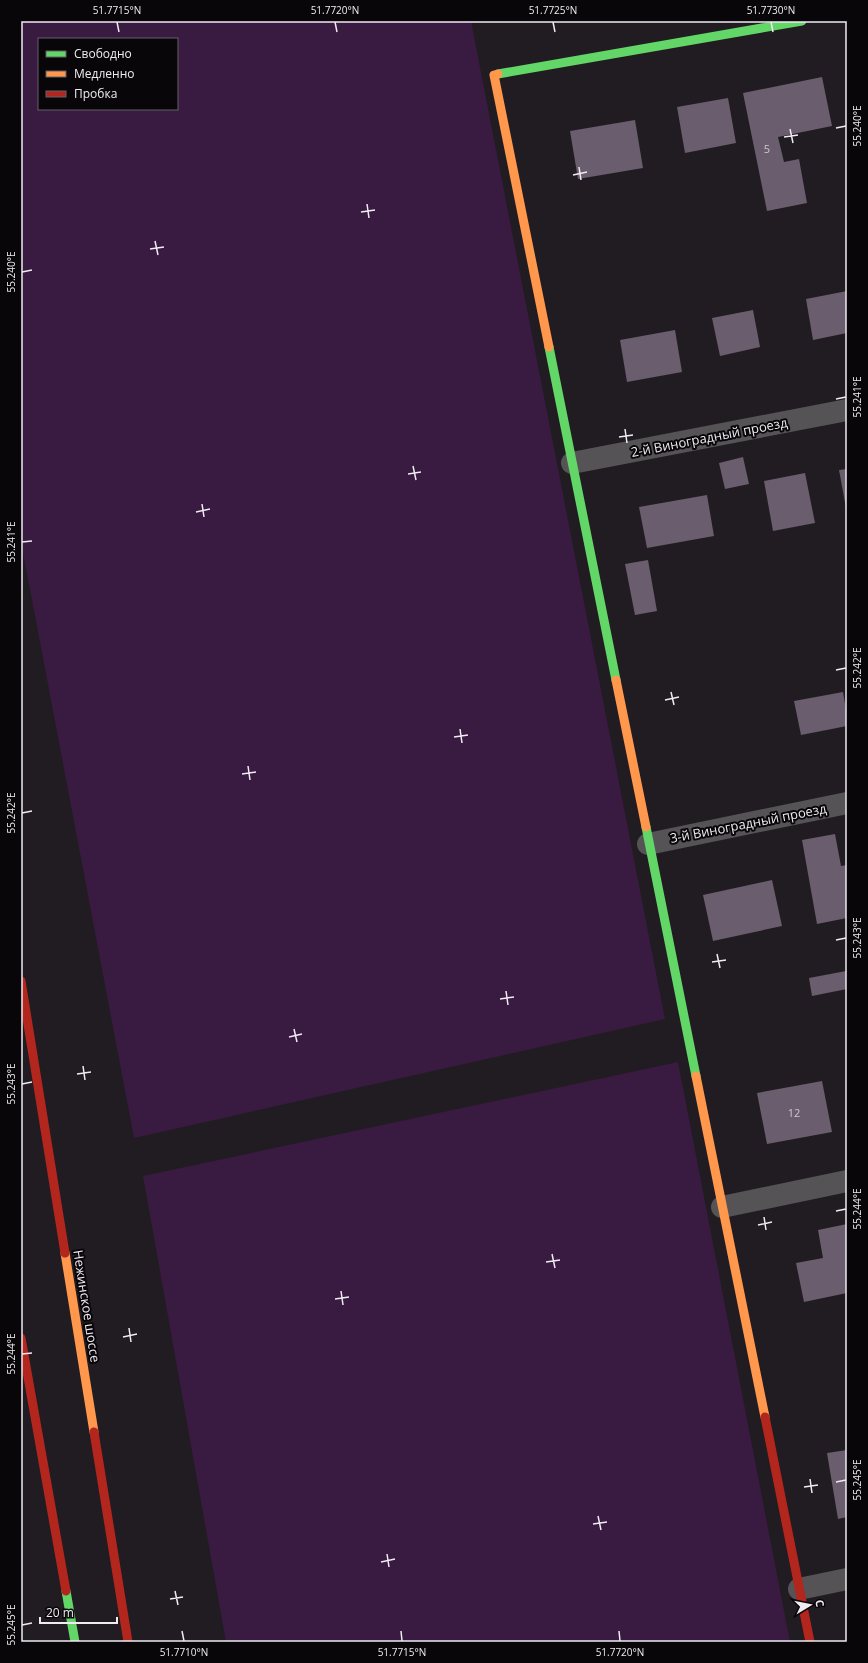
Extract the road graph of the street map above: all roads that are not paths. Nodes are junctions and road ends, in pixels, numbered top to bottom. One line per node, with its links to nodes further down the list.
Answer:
1 (802, 21): 3 (street)
2 (847, 410): 3 (street, 2-й Виноградный проезд)
3 (572, 463): 5 (street)
4 (847, 803): 5 (street, 3-й Виноградный проезд)
5 (648, 844): 8 (street)
6 (21, 981): 12 (street, Нежинское шоссе)
7 (847, 1181): 8 (street)
8 (722, 1207): 11 (street)
9 (21, 1338): 13 (street)
10 (847, 1579): 11 (street)
11 (799, 1589): 14 (street)
12 (128, 1638)
13 (75, 1642)
14 (810, 1642)

